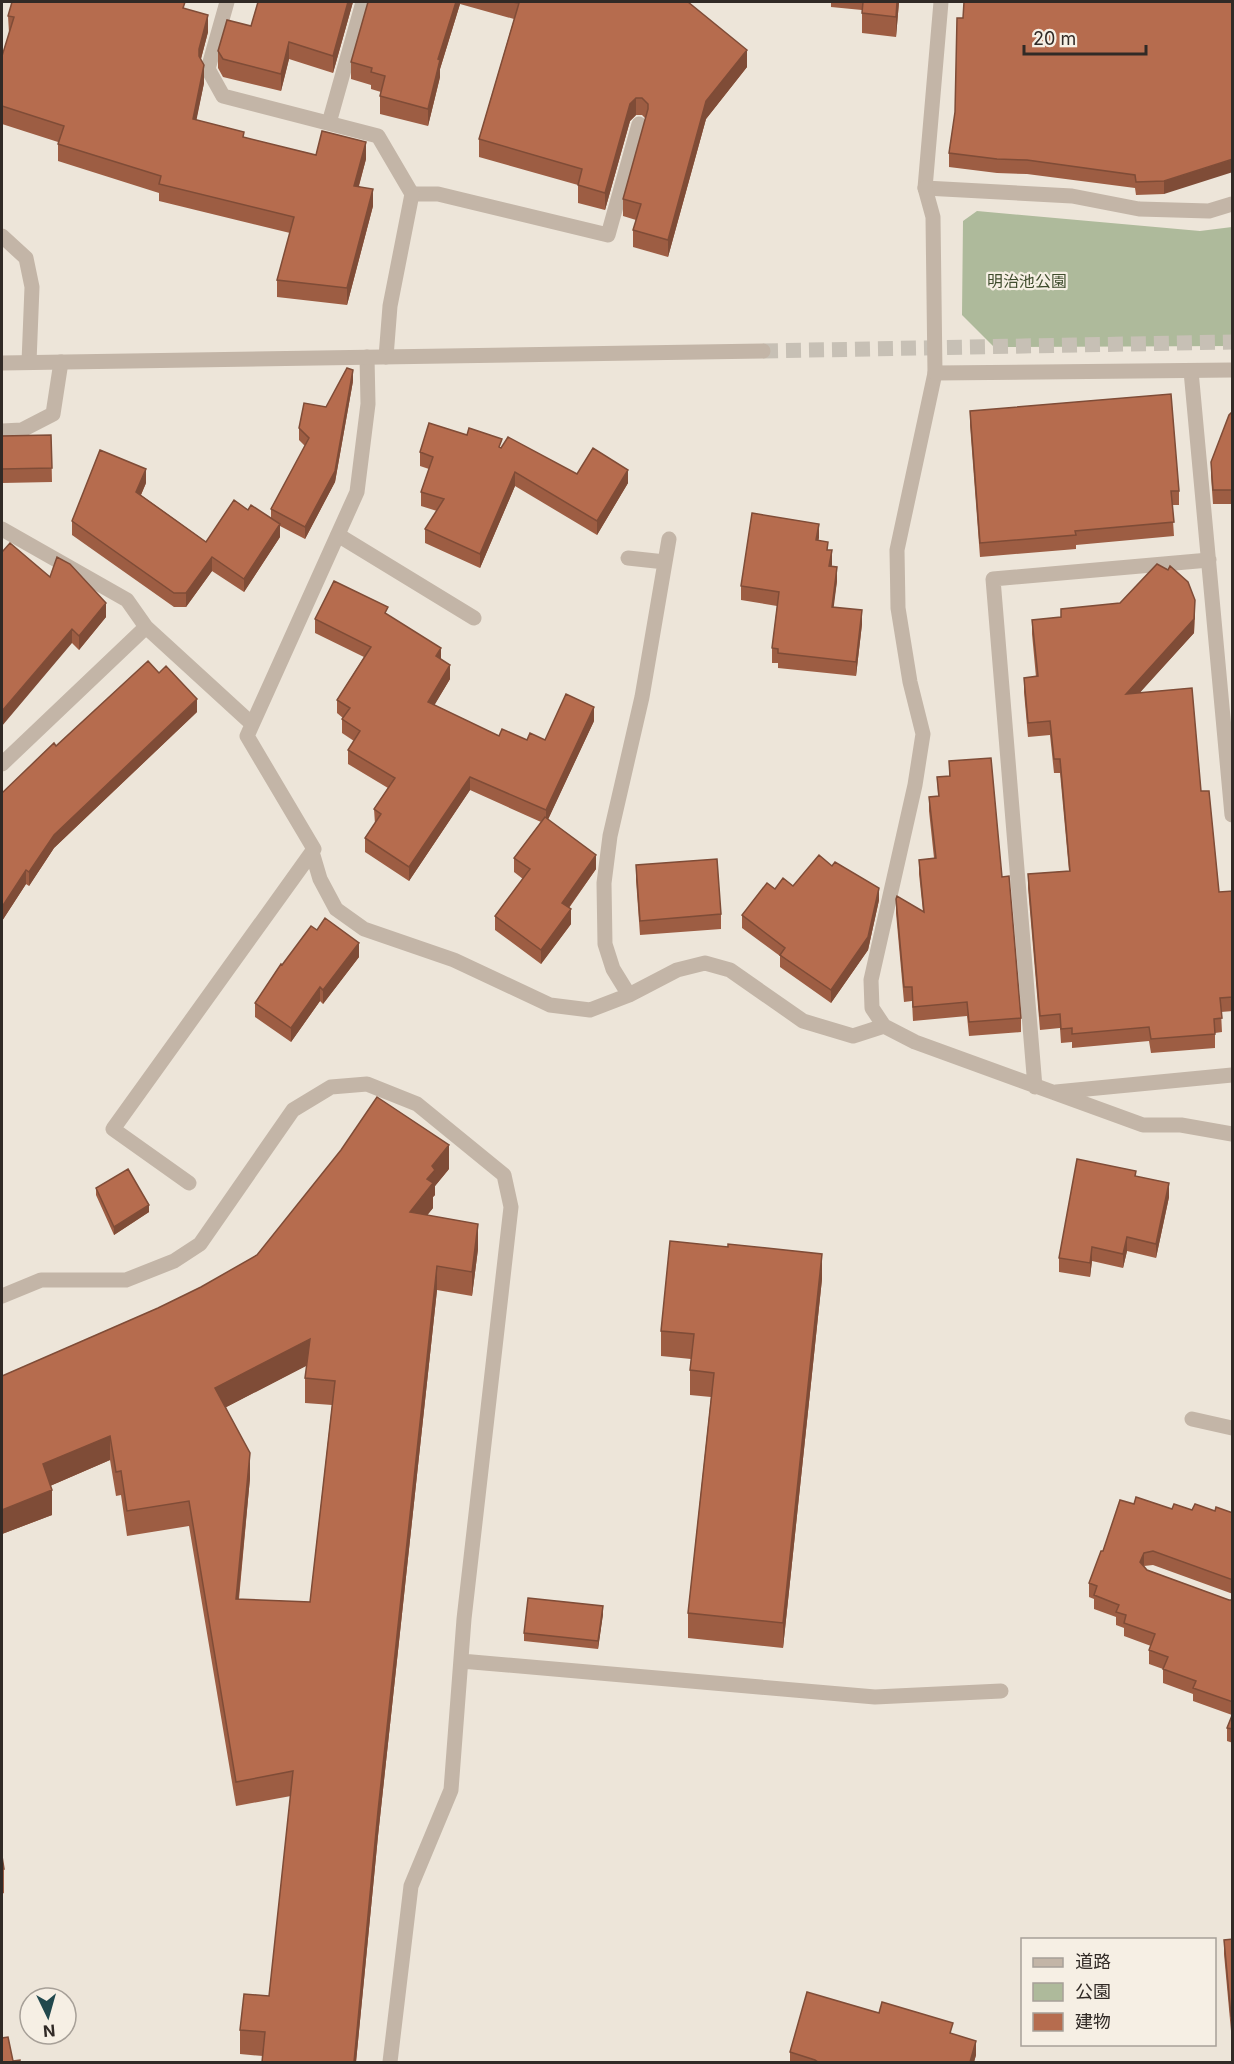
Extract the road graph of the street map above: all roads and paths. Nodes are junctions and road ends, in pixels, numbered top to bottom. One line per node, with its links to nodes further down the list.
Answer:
1 (227, 2): 4 (street)
2 (363, 2): 4 (street)
3 (941, 2): 6 (street)
4 (329, 123): 7 (street)
5 (639, 124): 7 (street)
6 (925, 188): 8 (street); 18 (street)
7 (412, 194): 12 (street)
8 (1233, 204)
9 (2, 236): 13 (street)
10 (763, 351): 12 (street)
11 (367, 357): 12 (street); 14 (street); 21 (street)
12 (386, 357)
13 (30, 362): 14 (street); 15 (street)
14 (61, 362): 19 (street)
15 (2, 363)
16 (1233, 370): 17 (street)
17 (1191, 371): 18 (street); 24 (street)
18 (934, 373): 33 (street)
19 (2, 431)
20 (2, 529): 27 (street)
21 (338, 535): 26 (street); 28 (street)
22 (669, 539): 25 (street)
23 (628, 558): 25 (street)
24 (1209, 560): 30 (street); 35 (street)
25 (665, 562): 32 (street)
26 (474, 618)
27 (146, 627): 28 (street); 29 (street)
28 (252, 724): 31 (street)
29 (2, 764)
30 (1233, 815)
31 (312, 852): 32 (street); 37 (street)
32 (628, 995): 33 (street)
33 (884, 1026): 35 (street)
34 (1233, 1075): 35 (street)
35 (1042, 1090): 36 (street)
36 (1233, 1134)
37 (189, 1183)
38 (2, 1296): 41 (street)
39 (1192, 1419): 40 (street)
40 (1233, 1428)
41 (461, 1661): 42 (street); 43 (street)
42 (1001, 1691)
43 (390, 2062)

